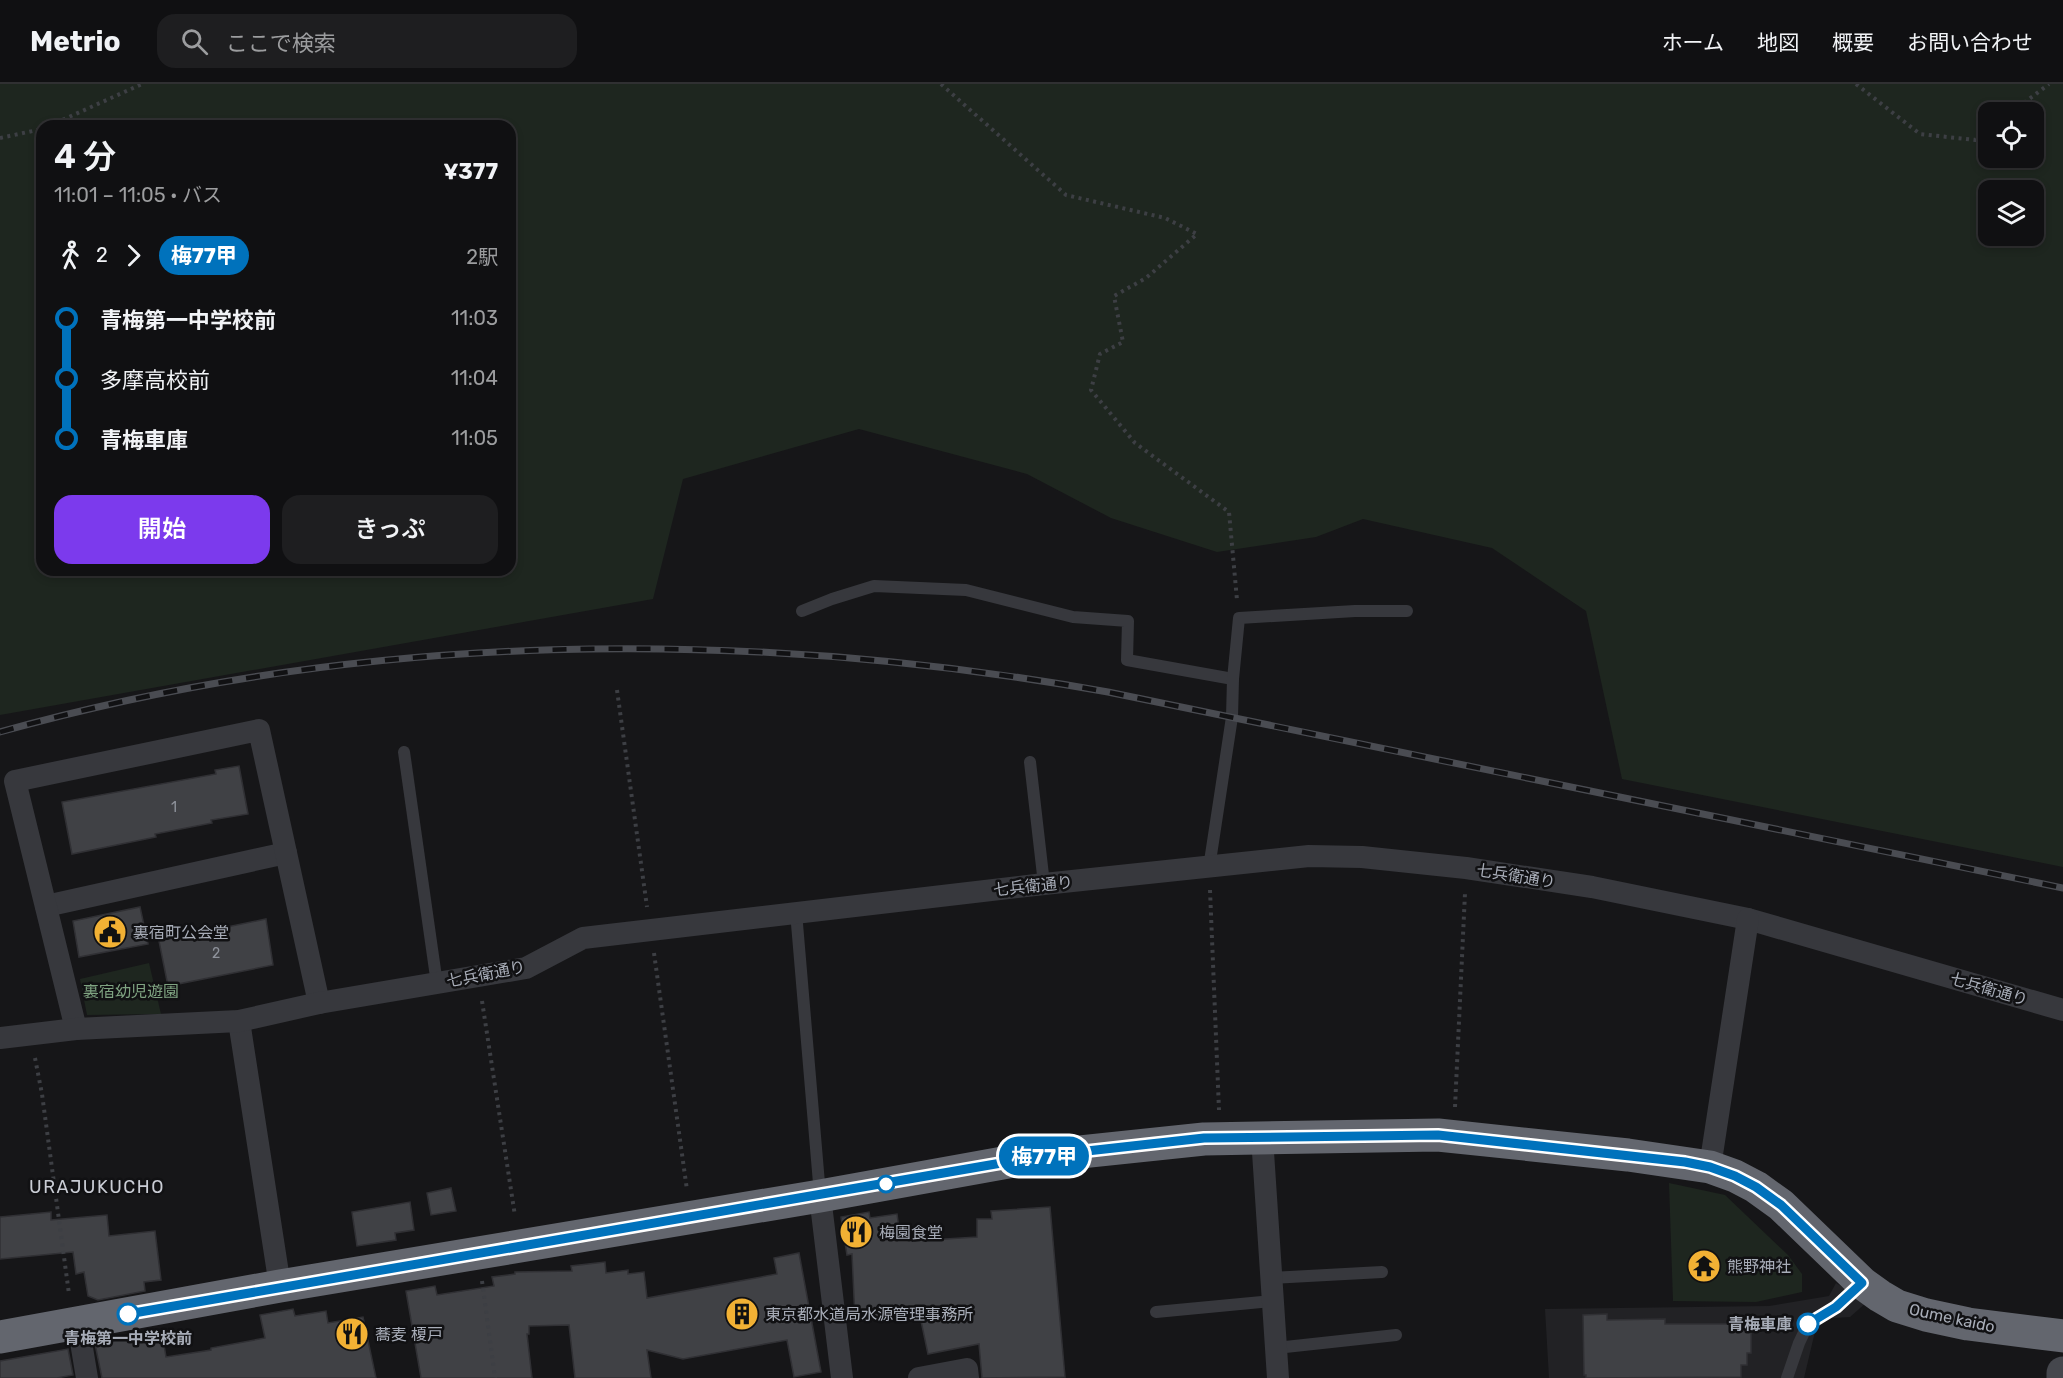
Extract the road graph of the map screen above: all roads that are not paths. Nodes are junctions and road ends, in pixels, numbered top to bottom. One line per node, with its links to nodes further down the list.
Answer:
1 (802, 610): 3 (lane)
2 (1407, 611): 3 (lane)
3 (1233, 679): 7 (lane)
4 (404, 752): 12 (lane)
5 (1030, 762): 8 (lane)
6 (286, 853): 9 (street); 9 (street); 13 (street)
7 (1209, 868): 8 (street, 七兵衛通り); 11 (street, 七兵衛通り)
8 (1044, 884): 10 (street, 七兵衛通り)
9 (46, 906): 16 (street)
10 (796, 912): 12 (street, 七兵衛通り); 20 (lane)
11 (1748, 919): 14 (street, 七兵衛通り); 19 (street)
12 (437, 984): 13 (street, 七兵衛通り)
13 (319, 1003): 15 (street, 七兵衛通り)
14 (2063, 1010)
15 (238, 1021): 16 (street, 七兵衛通り); 24 (street)
16 (76, 1029): 17 (street, 七兵衛通り)
17 (0, 1038)
18 (1262, 1137): 19 (highway, Oume kaido); 20 (highway, Oume kaido); 22 (street)
19 (1710, 1167): 23 (highway, Oume kaido)
20 (820, 1196): 24 (highway, Oume kaido); 34 (street)
21 (1382, 1272): 22 (lane)
22 (1271, 1278): 25 (street)
23 (1862, 1283): 29 (highway, Oume kaido); 38 (lane)
24 (280, 1286): 27 (highway, Oume kaido)
25 (1273, 1301): 26 (lane); 31 (street)
26 (1156, 1312)
27 (78, 1324): 30 (highway, Oume kaido); 33 (street)
28 (1396, 1335): 31 (lane)
29 (2063, 1336)
30 (0, 1337)
31 (1276, 1348): 37 (street)
32 (2063, 1373): 39 (street)
33 (87, 1378)
34 (842, 1378)
35 (919, 1378): 36 (street)
36 (968, 1378)
37 (1278, 1378)
38 (1788, 1378)
39 (2063, 1378)

